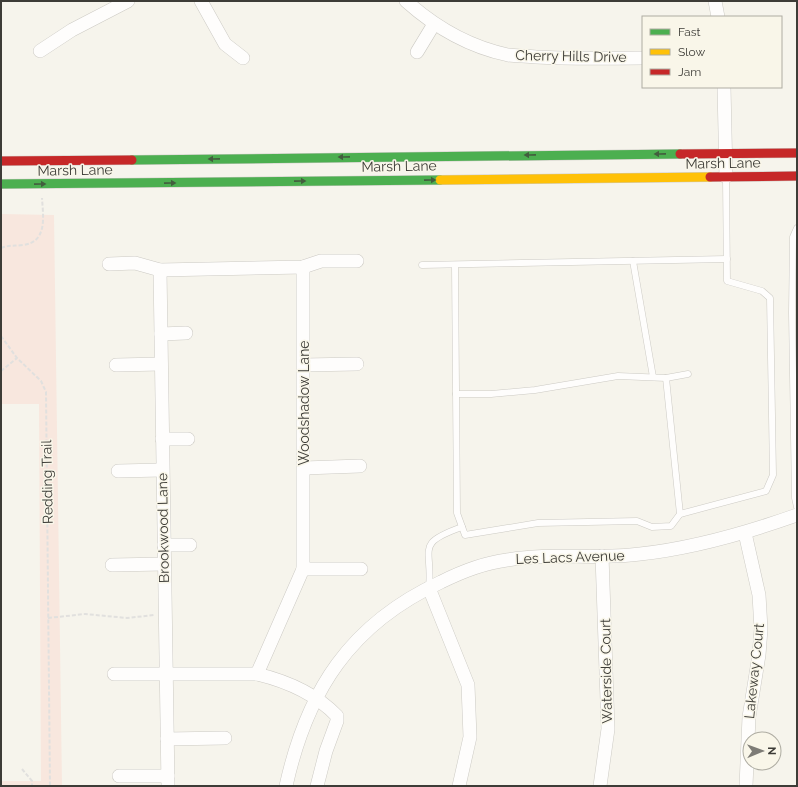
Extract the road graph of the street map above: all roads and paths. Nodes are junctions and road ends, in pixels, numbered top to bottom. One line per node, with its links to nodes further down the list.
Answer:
1 (128, 1): 7 (street)
2 (201, 1): 9 (street)
3 (406, 1): 6 (street, Cherry Hills Drive)
4 (716, 1): 5 (street)
5 (718, 16)
6 (434, 24): 8 (street); 10 (street, Cherry Hills Drive)
7 (40, 51)
8 (417, 52)
9 (243, 58)
10 (642, 58)
11 (724, 88): 12 (street)
12 (726, 153): 13 (main road, Marsh Lane); 14 (main road, Marsh Lane, one-way to 14); 16 (street)
13 (797, 153)
14 (1, 161)
15 (797, 176): 16 (main road, Marsh Lane)
16 (726, 177): 17 (main road, Marsh Lane, one-way to 16); 21 (lane)
17 (1, 184)
18 (42, 198): 20 (path)
19 (797, 228): 48 (lane)
20 (1, 248)
21 (727, 259): 23 (lane); 49 (lane)
22 (357, 261): 27 (street)
23 (633, 261): 26 (lane); 39 (lane)
24 (109, 264): 28 (street)
25 (422, 265): 26 (lane)
26 (455, 265): 41 (lane)
27 (303, 267): 28 (street); 35 (street, Woodshadow Lane)
28 (160, 270): 30 (street, Brookwood Lane)
29 (186, 333): 30 (street)
30 (161, 334): 33 (street, Brookwood Lane)
31 (1, 336): 32 (path, Redding Trail)
32 (17, 358): 37 (path); 62 (path, Redding Trail)
33 (161, 364): 36 (street); 42 (street, Brookwood Lane)
34 (357, 364): 35 (street)
35 (304, 365): 45 (street, Woodshadow Lane)
36 (116, 366)
37 (1, 371)
38 (688, 374): 40 (lane)
39 (653, 377): 40 (lane); 41 (lane)
40 (666, 378): 49 (lane)
41 (456, 394): 51 (lane)
42 (162, 439): 43 (street); 46 (street, Brookwood Lane)
43 (188, 439)
44 (360, 466): 45 (street)
45 (304, 468): 58 (street, Woodshadow Lane)
46 (162, 470): 47 (street); 53 (street, Brookwood Lane)
47 (118, 471)
48 (797, 508)
49 (680, 514): 51 (lane)
50 (797, 514): 52 (street, Les Lacs Avenue)
51 (462, 527): 60 (lane)
52 (745, 533): 55 (street, Les Lacs Avenue); 78 (street, Lakeway Court)
53 (164, 545): 54 (street); 56 (street, Brookwood Lane)
54 (190, 545)
55 (602, 556): 60 (street, Les Lacs Avenue); 77 (street, Waterside Court)
56 (164, 564): 57 (street); 61 (street, Brookwood Lane)
57 (112, 565)
58 (303, 569): 59 (street); 65 (street, Woodshadow Lane)
59 (361, 569)
60 (429, 588): 66 (street, Les Lacs Avenue); 76 (street)
61 (165, 615): 62 (path); 64 (street, Brookwood Lane)
62 (48, 618): 73 (path, Redding Trail)
63 (114, 674): 64 (street)
64 (166, 674): 65 (street); 68 (street, Brookwood Lane)
65 (257, 674): 66 (street)
66 (315, 698): 74 (street, Les Lacs Avenue); 75 (street)
67 (225, 738): 68 (street)
68 (167, 739): 71 (street, Brookwood Lane)
69 (22, 769): 72 (path)
70 (119, 776): 71 (street)
71 (168, 781)
72 (32, 786)
73 (50, 786)
74 (286, 786)
75 (317, 786)
76 (460, 786)
77 (600, 786)
78 (746, 786)

